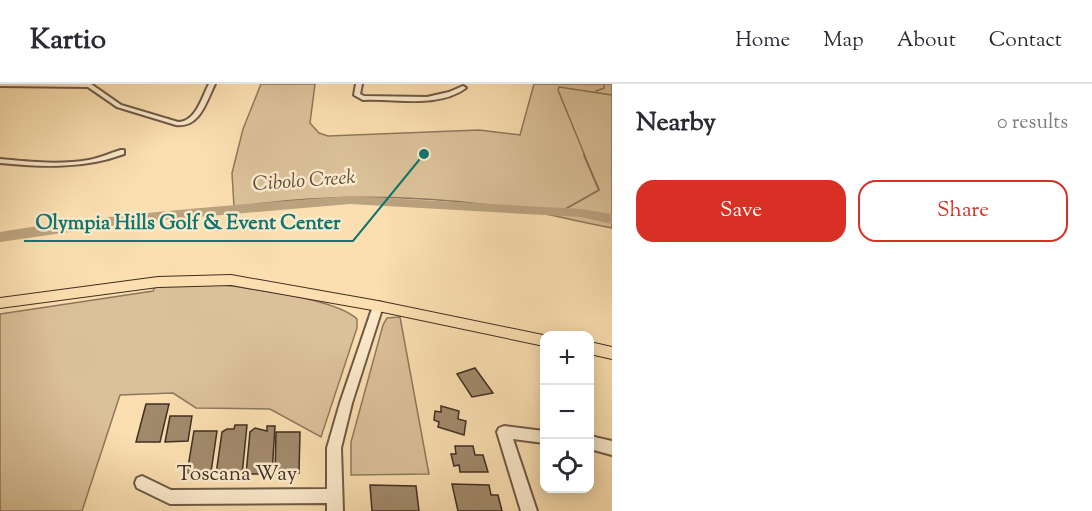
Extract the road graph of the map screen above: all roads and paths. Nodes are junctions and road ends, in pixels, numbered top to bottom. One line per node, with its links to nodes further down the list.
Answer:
1 (0, 84): 2 (street)
2 (212, 84)
3 (359, 84): 4 (street)
4 (463, 88)
5 (121, 152): 6 (street)
6 (0, 162)
7 (0, 303): 8 (main road)
8 (378, 306): 9 (main road); 16 (street)
9 (540, 339)
10 (594, 349): 11 (main road)
11 (612, 353)
12 (540, 436): 17 (street)
13 (594, 444): 14 (street)
14 (612, 448)
15 (142, 483): 16 (street, Toscana Way)
16 (334, 503)
17 (529, 511)

